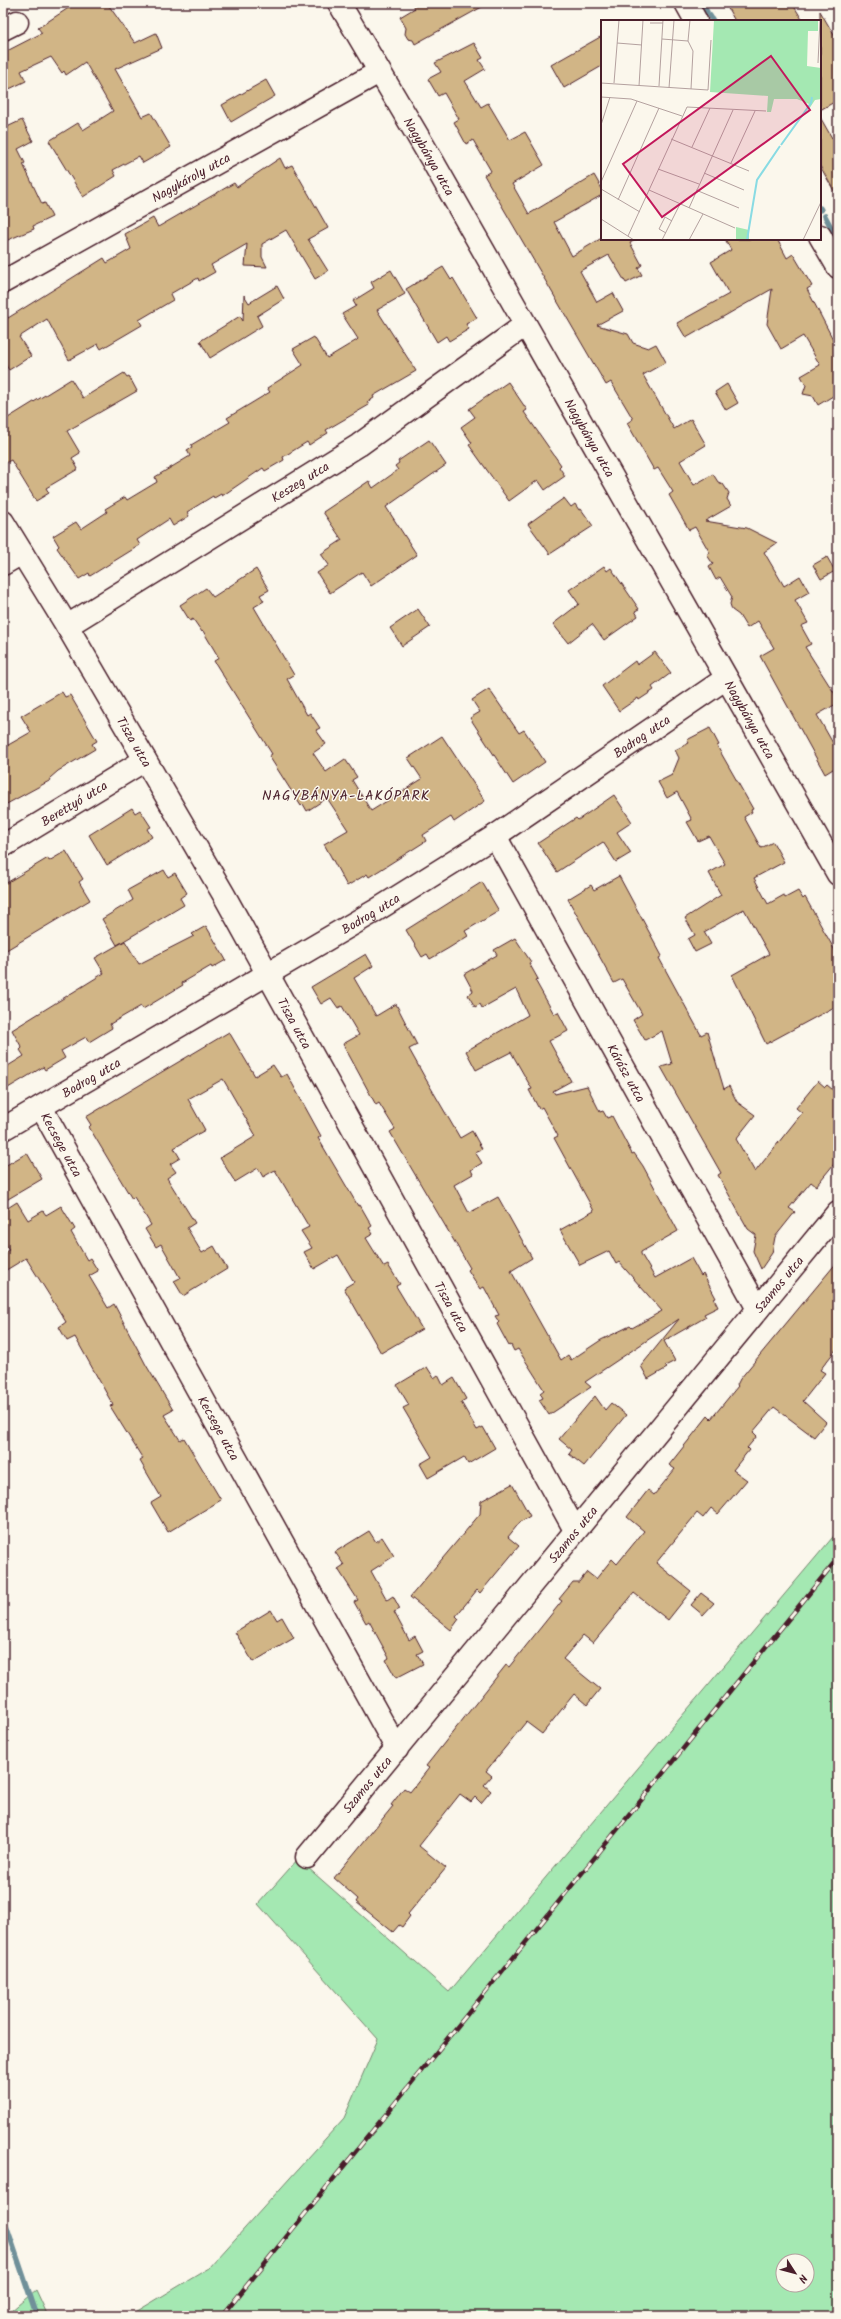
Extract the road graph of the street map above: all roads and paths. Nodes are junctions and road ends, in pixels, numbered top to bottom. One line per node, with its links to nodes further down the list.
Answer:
1 (339, 3): 4 (street, Nagybánya utca)
2 (686, 3): 3 (street)
3 (695, 20)
4 (379, 72): 7 (street, Nagykároly utca); 8 (street, Nagybánya utca)
5 (821, 238): 6 (street)
6 (838, 267)
7 (3, 282)
8 (525, 325): 12 (street, Keszeg utca); 13 (street, Nagybánya utca)
9 (3, 522): 10 (street, Tisza utca)
10 (22, 553): 11 (street); 12 (street, Tisza utca)
11 (3, 564)
12 (67, 626): 14 (street, Tisza utca)
13 (725, 679): 15 (street, Bodrog utca); 17 (street, Nagybánya utca)
14 (145, 760): 16 (street, Berettyó utca); 18 (street, Tisza utca)
15 (495, 836): 18 (street, Bodrog utca); 22 (street, Kárász utca)
16 (3, 846)
17 (838, 874)
18 (267, 974): 19 (street, Bodrog utca); 23 (street, Tisza utca)
19 (41, 1107): 20 (street, Bodrog utca); 24 (street, Kecsege utca)
20 (3, 1129)
21 (838, 1212): 22 (street, Szamos utca)
22 (758, 1309): 23 (street, Szamos utca)
23 (575, 1530): 24 (street, Szamos utca)
24 (397, 1749): 25 (street, Szamos utca)
25 (307, 1857)

